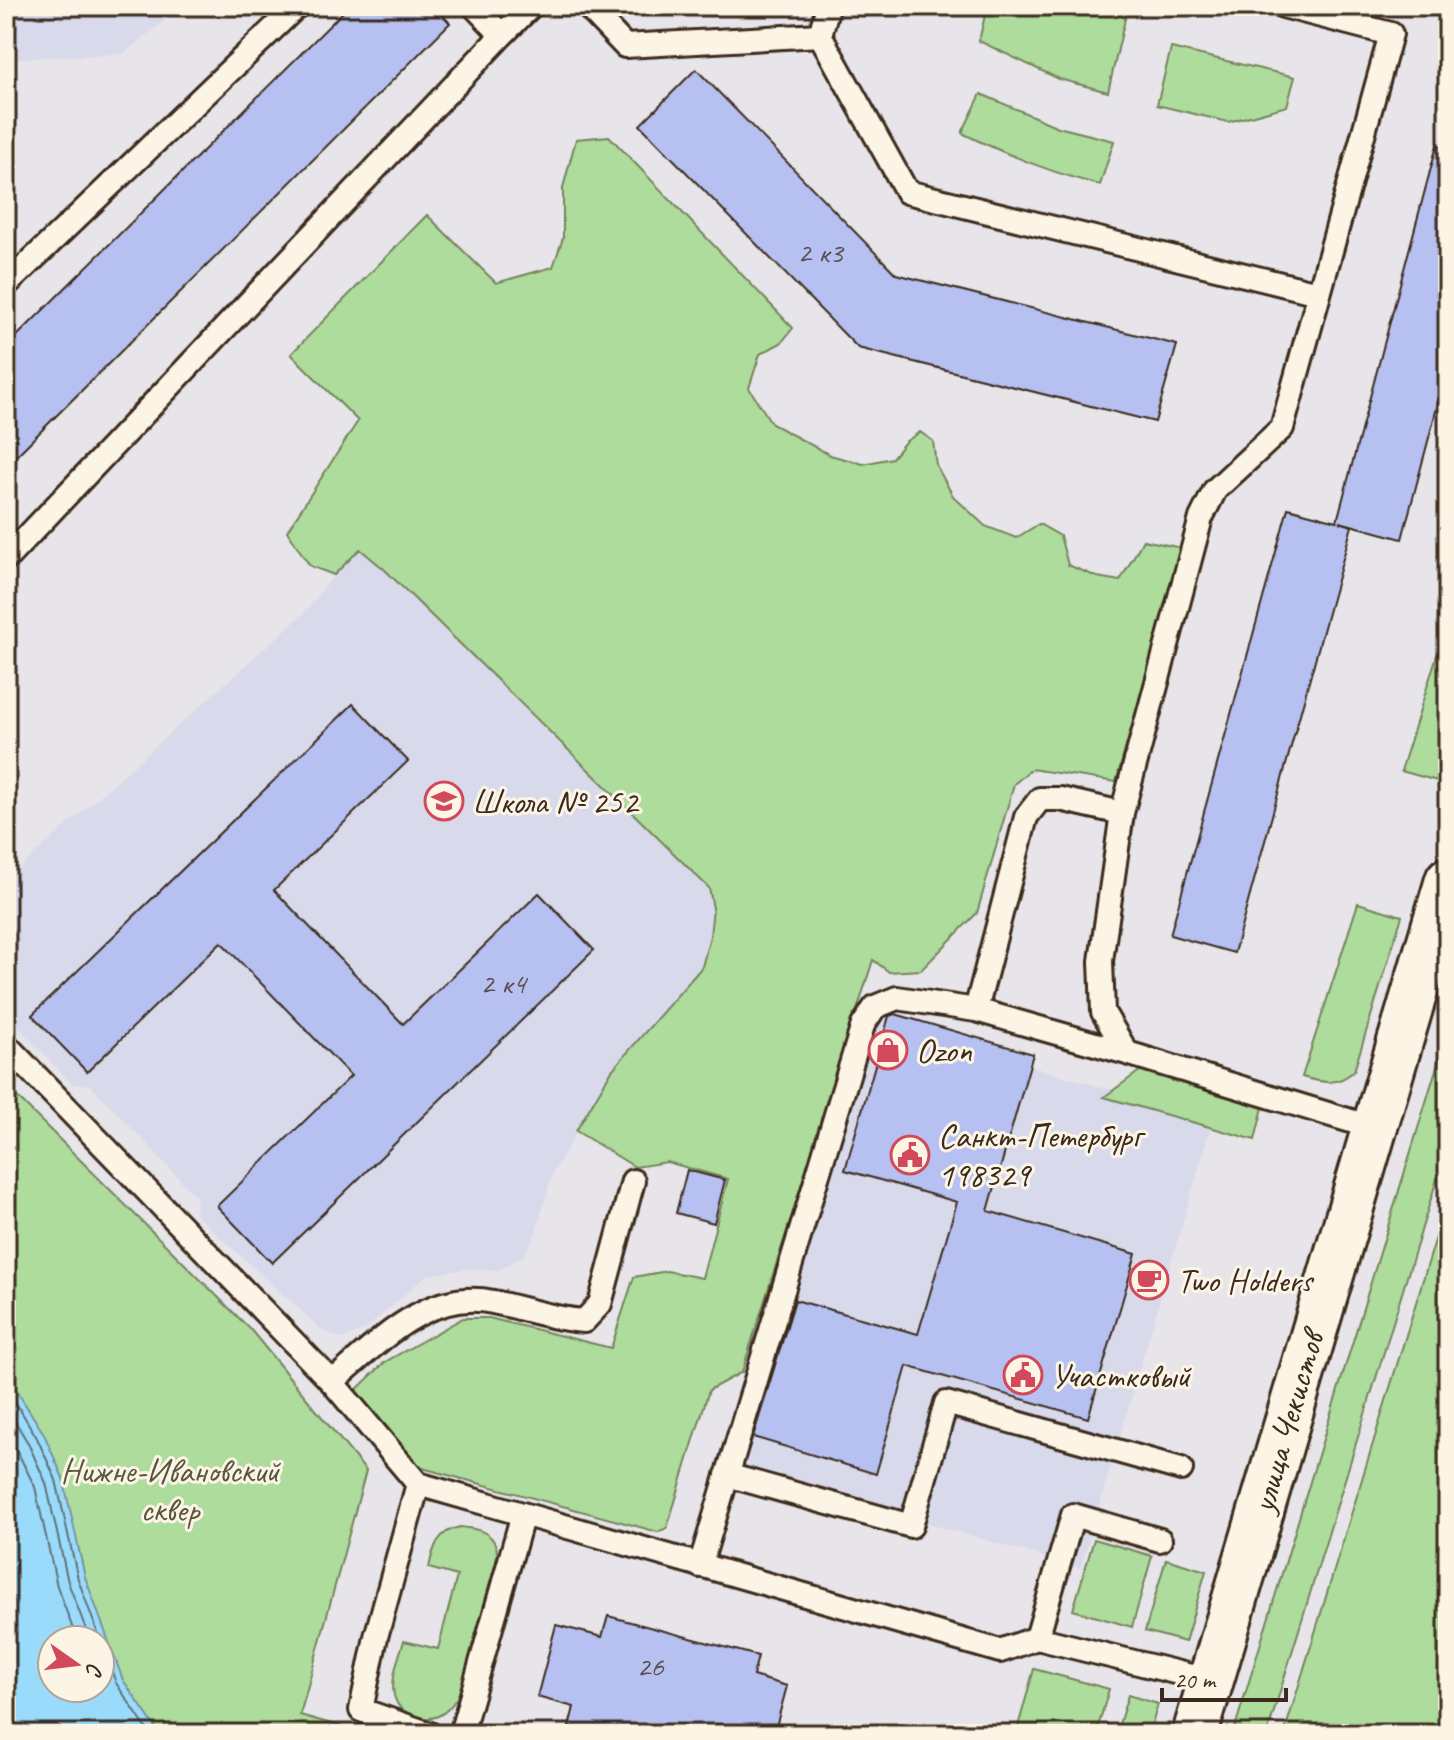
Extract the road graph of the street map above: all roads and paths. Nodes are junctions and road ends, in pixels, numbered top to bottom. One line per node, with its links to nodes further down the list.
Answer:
1 (297, 6): 9 (lane)
2 (474, 6): 7 (lane)
3 (531, 6): 7 (lane)
4 (587, 6): 8 (lane)
5 (828, 6): 8 (lane)
6 (1283, 6): 10 (lane)
7 (502, 35): 11 (lane)
8 (820, 35): 10 (lane)
9 (6, 285)
10 (1318, 293): 12 (lane)
11 (6, 559)
12 (1122, 813): 14 (lane); 16 (lane)
13 (1448, 880): 17 (street, улица Чекистов)
14 (976, 1010): 16 (lane); 21 (lane)
15 (6, 1045): 19 (lane)
16 (1127, 1053): 17 (lane)
17 (1374, 1128): 27 (street, улица Чекистов)
18 (633, 1181): 19 (lane)
19 (332, 1382): 22 (lane)
20 (1181, 1469): 21 (lane)
21 (727, 1475): 25 (lane)
22 (418, 1484): 23 (lane); 28 (lane)
23 (523, 1514): 25 (lane); 29 (lane)
24 (1160, 1540): 26 (lane)
25 (700, 1566): 26 (lane)
26 (1037, 1638): 27 (lane)
27 (1211, 1681): 30 (street, улица Чекистов)
28 (430, 1734)
29 (461, 1734)
30 (1195, 1734)

